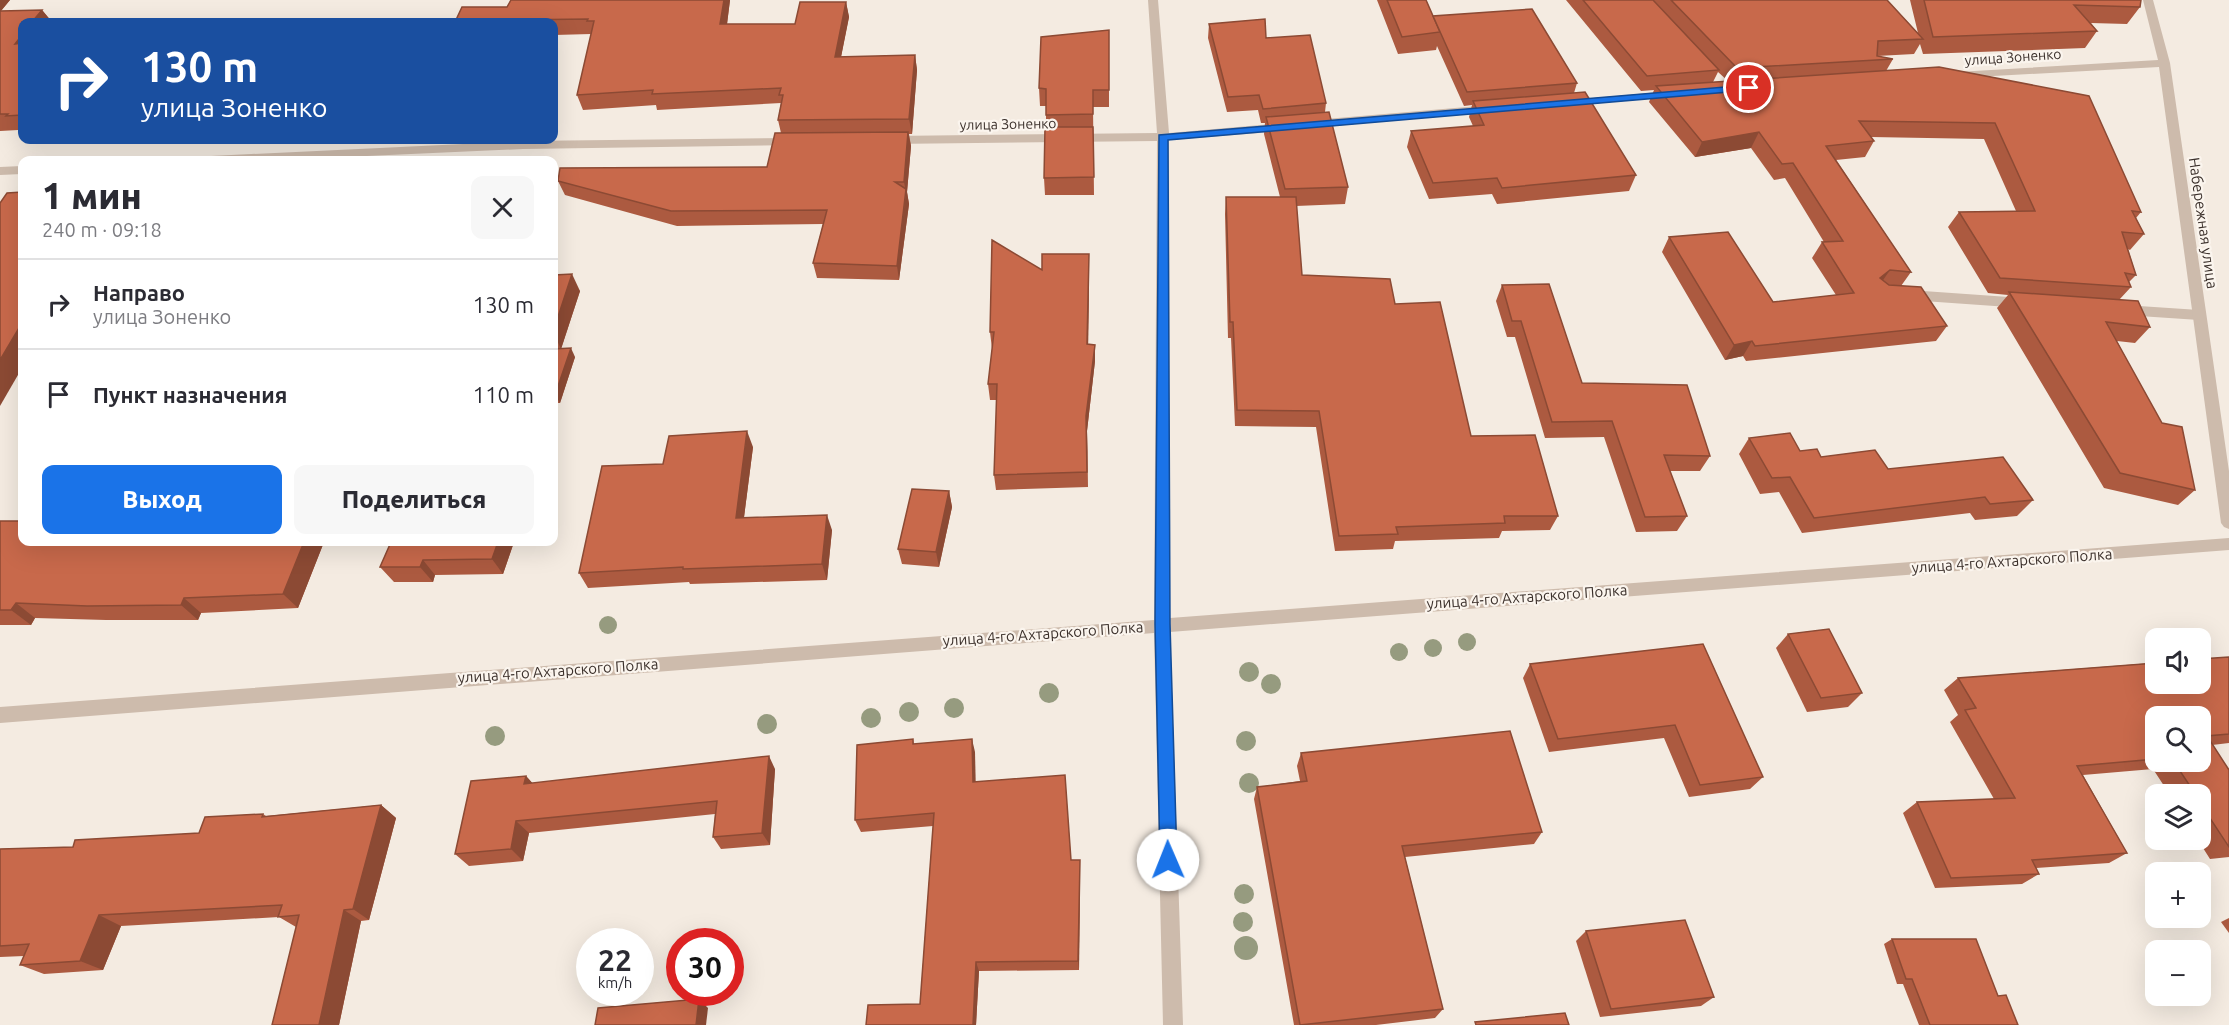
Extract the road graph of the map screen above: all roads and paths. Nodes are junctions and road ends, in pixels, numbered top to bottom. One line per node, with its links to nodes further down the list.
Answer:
1 (1153, 0): 8 (street)
2 (2148, 0): 3 (street, Набережная улица)
3 (2164, 63): 4 (street, улица Зоненко); 17 (street, Набережная улица)
4 (1939, 76)
5 (1679, 94): 6 (street)
6 (1562, 103)
7 (1503, 108): 8 (street, улица Зоненко)
8 (1163, 137): 10 (street, улица Зоненко); 20 (street)
9 (807, 141): 11 (street)
10 (878, 141)
11 (293, 156)
12 (18, 170): 13 (street)
13 (0, 171)
14 (1891, 294): 15 (street)
15 (2033, 304)
16 (2104, 309): 17 (street)
17 (2199, 315): 18 (street, Набережная улица)
18 (2229, 523)
19 (2229, 544): 20 (street, улица 4-го Ахтарского Полка)
20 (1162, 624): 21 (street, улица 4-го Ахтарского Полка); 22 (street)
21 (0, 715)
22 (1173, 1025)

